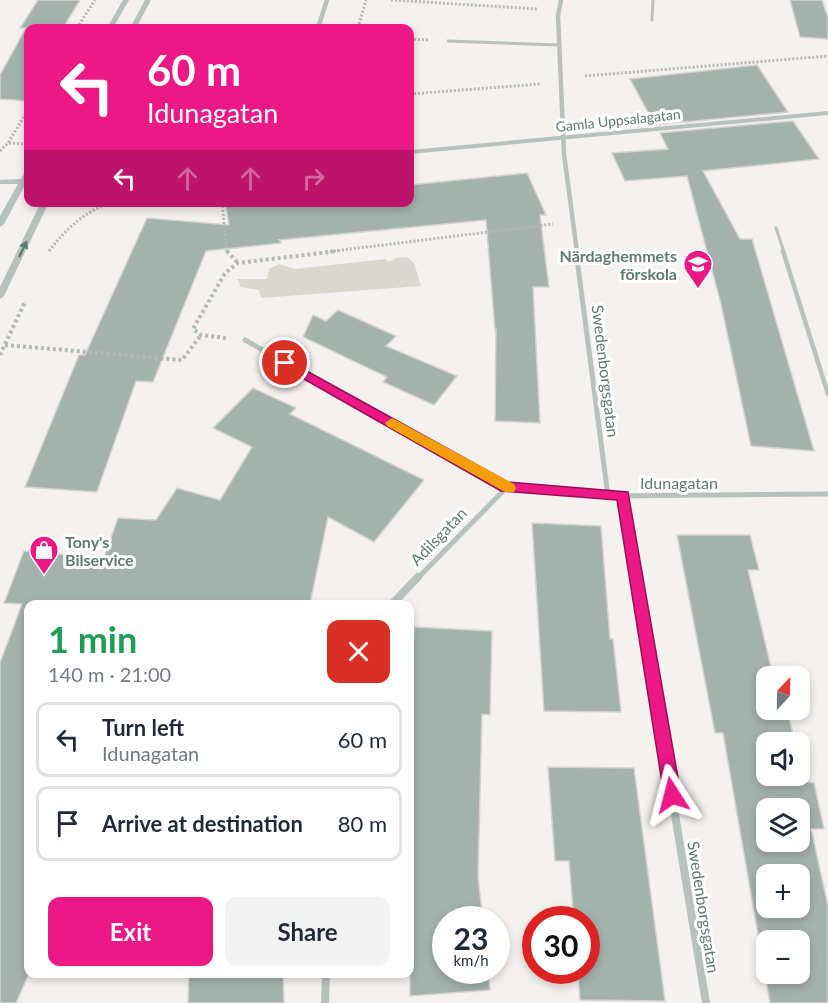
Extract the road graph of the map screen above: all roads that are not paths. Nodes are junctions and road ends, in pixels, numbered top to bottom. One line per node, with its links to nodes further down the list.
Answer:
1 (126, 0): 7 (street)
2 (148, 0): 8 (street)
3 (327, 0): 9 (street)
4 (561, 0): 11 (street, Swedenborgsgatan)
5 (653, 0): 6 (lane)
6 (652, 20)
7 (112, 24)
8 (135, 24)
9 (319, 24)
10 (448, 41): 11 (lane)
11 (559, 45): 13 (street, Swedenborgsgatan)
12 (828, 113): 13 (street, Gamla Uppsalagatan)
13 (564, 139): 14 (street, Gamla Uppsalagatan); 27 (street, Swedenborgsgatan)
14 (414, 152)
15 (24, 179): 16 (street)
16 (0, 182)
17 (24, 184): 19 (street)
18 (43, 207): 21 (street, one-way to 18)
19 (0, 224)
20 (776, 228): 23 (lane)
21 (0, 296)
22 (245, 340): 24 (street, Idunagatan)
23 (828, 394)
24 (506, 488): 27 (street, Idunagatan); 28 (street, Adilsgatan)
25 (828, 494): 26 (street, Idunagatan)
26 (623, 495): 27 (street, Idunagatan); 31 (street, Swedenborgsgatan)
27 (608, 496)
28 (396, 600)
29 (326, 978): 30 (street)
30 (325, 1003)
31 (706, 1003)

